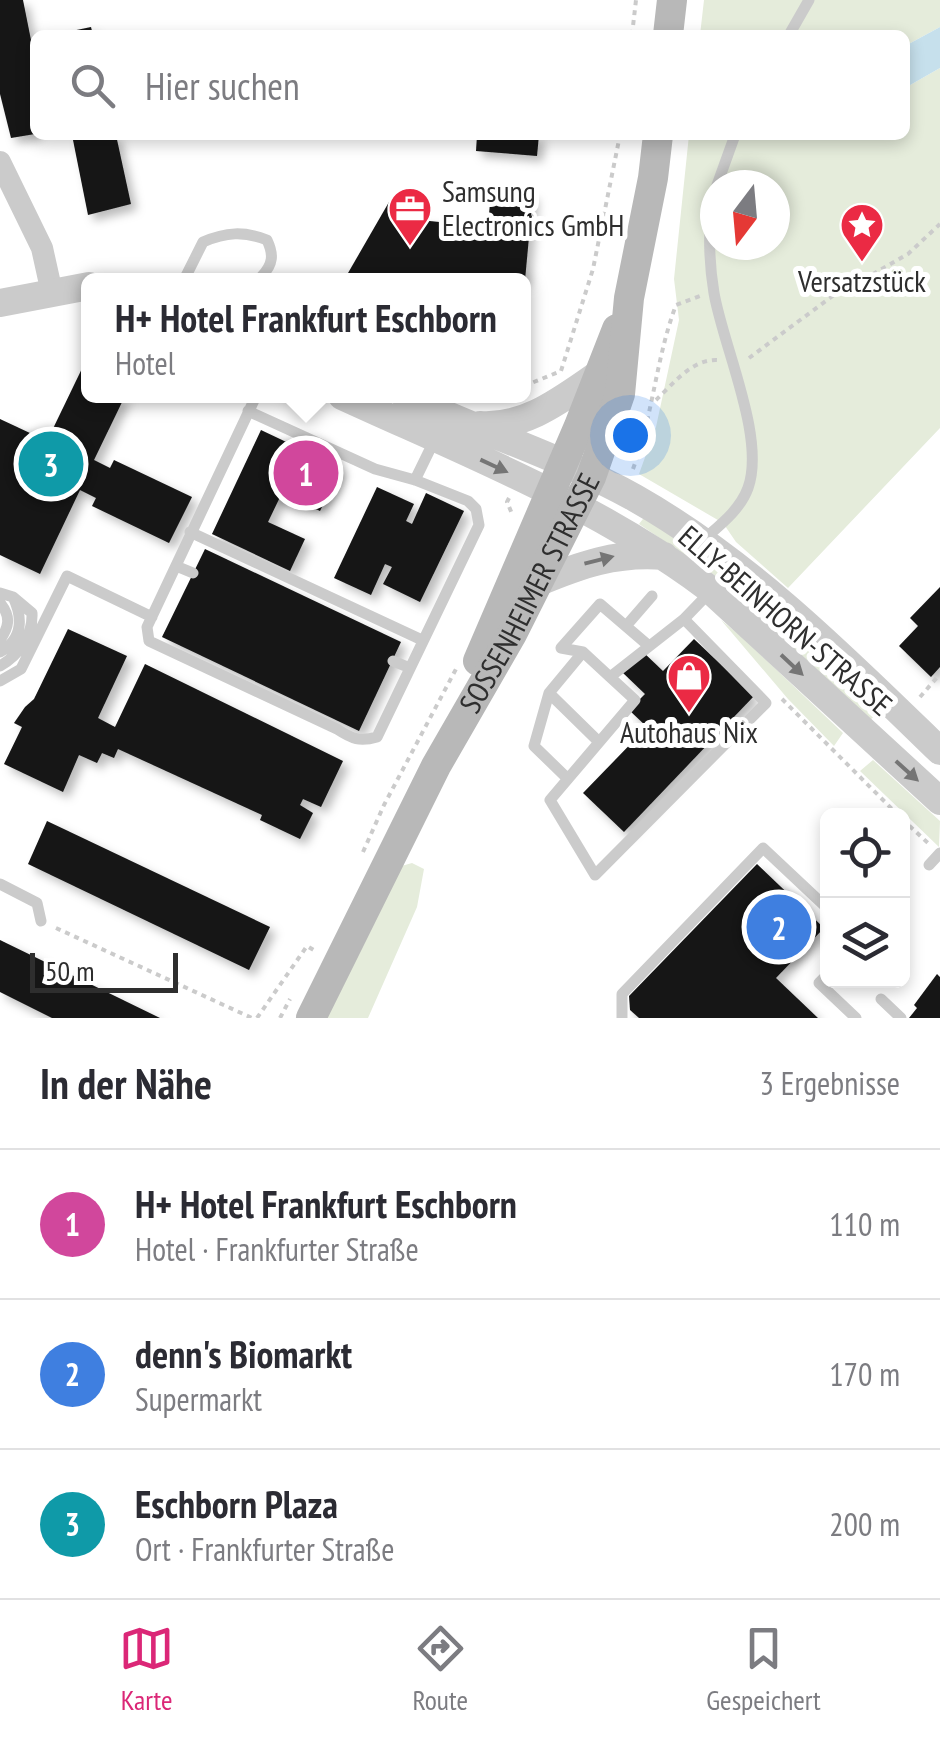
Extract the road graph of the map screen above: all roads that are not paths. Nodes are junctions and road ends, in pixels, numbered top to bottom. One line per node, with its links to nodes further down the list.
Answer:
1 (672, 0): 3 (main road)
2 (809, 0): 4 (lane)
3 (669, 30)
4 (793, 30)
5 (657, 140): 13 (main road, SOSSENHEIMER STRASSE)
6 (733, 140): 8 (lane)
7 (0, 162): 12 (street)
8 (722, 170)
9 (712, 260): 27 (lane)
10 (188, 273): 11 (lane)
11 (265, 273)
12 (73, 291): 14 (street)
13 (629, 298): 15 (main road, SOSSENHEIMER STRASSE); 23 (main road, SOSSENHEIMER STRASSE)
14 (0, 303)
15 (600, 373): 20 (street); 22 (main road, SOSSENHEIMER STRASSE)
16 (252, 403): 19 (lane)
17 (357, 403): 21 (street, ELLY-BEINHORN-STRASSE)
18 (420, 403): 20 (street, ELLY-BEINHORN-STRASSE)
19 (248, 411): 24 (lane); 26 (lane)
20 (466, 425): 22 (street, ELLY-BEINHORN-STRASSE)
21 (435, 439): 24 (lane); 25 (street, ELLY-BEINHORN-STRASSE, one-way to 25)
22 (562, 464): 23 (street, ELLY-BEINHORN-STRASSE); 25 (main road, SOSSENHEIMER STRASSE)
23 (591, 476): 25 (main road, SOSSENHEIMER STRASSE); 27 (street, ELLY-BEINHORN-STRASSE)
24 (416, 480): 39 (lane)
25 (563, 499): 28 (street, ELLY-BEINHORN-STRASSE); 31 (main road, SOSSENHEIMER STRASSE); 52 (main road, SOSSENHEIMER STRASSE)
26 (190, 532): 29 (lane); 39 (lane)
27 (703, 540): 51 (street, ELLY-BEINHORN-STRASSE)
28 (665, 556): 31 (street, one-way to 28); 32 (street, ELLY-BEINHORN-STRASSE)
29 (176, 566): 30 (lane); 35 (lane)
30 (193, 574)
31 (537, 584): 52 (main road, SOSSENHEIMER STRASSE)
32 (711, 591): 36 (lane); 49 (street, ELLY-BEINHORN-STRASSE, one-way to 49)
33 (652, 596): 37 (lane)
34 (5, 598): 38 (lane); 41 (lane); 44 (lane)
35 (152, 618): 45 (lane); 47 (lane)
36 (684, 619): 40 (lane); 53 (lane)
37 (626, 626): 40 (lane); 42 (lane)
38 (0, 640)
39 (422, 640): 45 (lane)
40 (649, 646): 46 (lane)
41 (0, 652)
42 (583, 652): 46 (lane); 48 (lane)
43 (393, 660): 45 (lane)
44 (0, 666)
45 (410, 668)
46 (610, 677): 50 (lane)
47 (0, 682)
48 (549, 693): 50 (lane); 53 (lane)
49 (874, 741): 51 (street); 54 (street, ELLY-BEINHORN-STRASSE, one-way to 54)
50 (599, 742): 53 (lane)
51 (937, 748)
52 (436, 766): 62 (main road, SOSSENHEIMER STRASSE)
53 (568, 779)
54 (940, 802)
55 (940, 853): 56 (lane)
56 (930, 864)
57 (0, 884): 59 (lane)
58 (820, 902): 63 (lane)
59 (41, 921)
60 (823, 988): 64 (lane)
61 (881, 999): 65 (lane)
62 (310, 1018)
63 (622, 1018)
64 (856, 1018)
65 (901, 1018)

